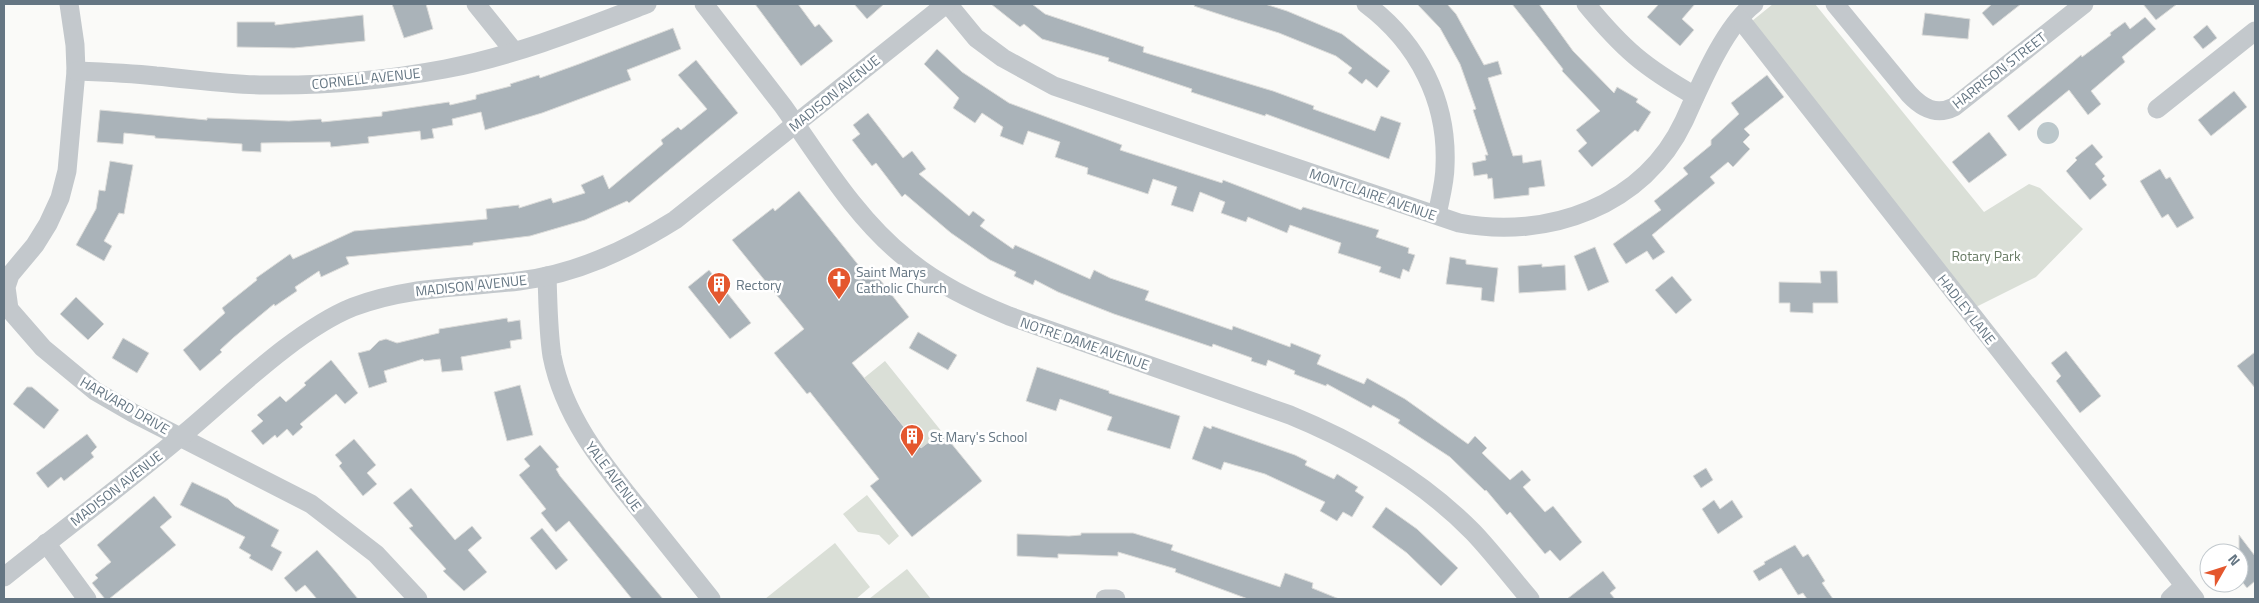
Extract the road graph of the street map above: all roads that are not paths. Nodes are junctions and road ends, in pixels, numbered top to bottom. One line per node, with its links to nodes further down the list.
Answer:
1 (69, 4): 13 (street, HARVARD DRIVE)
2 (476, 4): 12 (street)
3 (647, 4): 12 (street, CORNELL AVENUE)
4 (704, 4): 16 (street, NOTRE DAME AVENUE)
5 (947, 4): 16 (street, MADISON AVENUE); 17 (street, MONTCLAIRE AVENUE)
6 (1366, 4): 17 (street)
7 (1586, 4): 14 (street)
8 (1835, 4): 9 (street, HARRISON STREET)
9 (2084, 4)
10 (1748, 8): 14 (street, MONTCLAIRE AVENUE); 22 (street, HADLEY LANE)
11 (2255, 31): 15 (street)
12 (513, 50): 13 (street, CORNELL AVENUE)
13 (76, 70): 19 (street, HARVARD DRIVE)
14 (1695, 96): 17 (street, MONTCLAIRE AVENUE)
15 (2157, 109)
16 (795, 124): 18 (street, MADISON AVENUE); 28 (street, NOTRE DAME AVENUE)
17 (1437, 215)
18 (547, 276): 19 (street, MADISON AVENUE); 25 (street, YALE AVENUE)
19 (181, 437): 20 (street, MADISON AVENUE); 24 (street, HARVARD DRIVE)
20 (46, 544): 21 (street, MADISON AVENUE); 23 (street)
21 (4, 577)
22 (2189, 593): 29 (street)
23 (87, 599)
24 (418, 599)
25 (711, 599)
26 (1105, 599): 27 (street)
27 (1116, 599)
28 (1530, 599)
29 (2170, 599)

